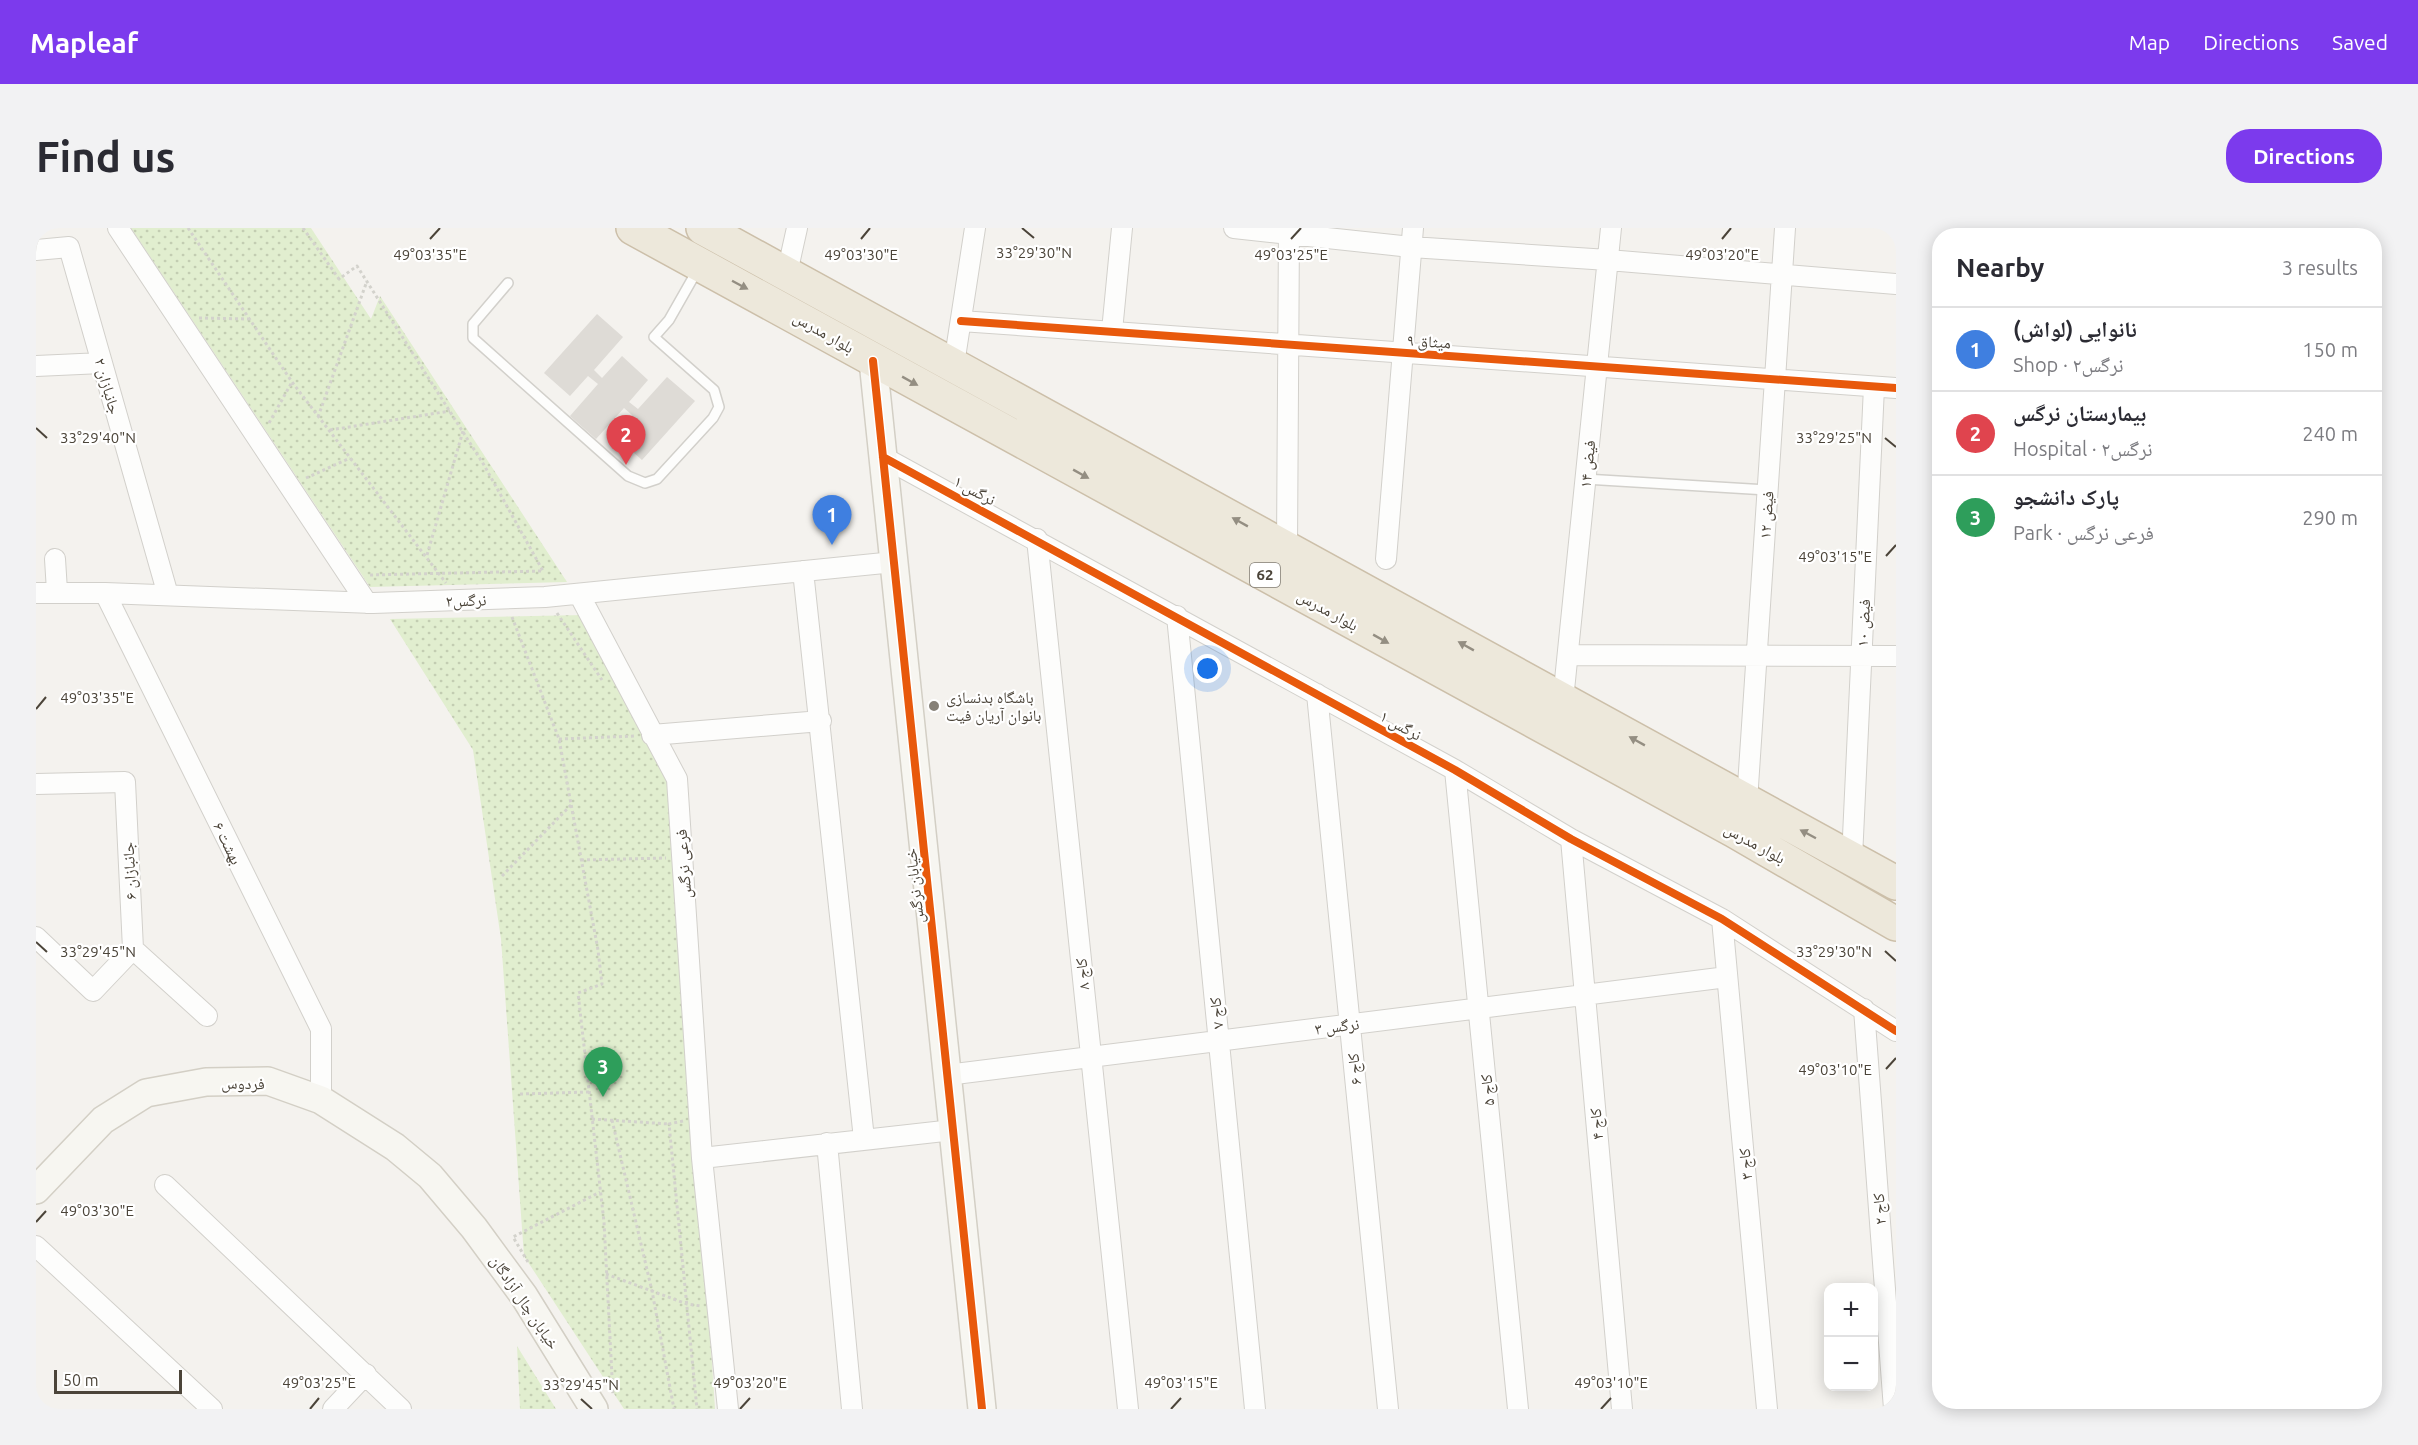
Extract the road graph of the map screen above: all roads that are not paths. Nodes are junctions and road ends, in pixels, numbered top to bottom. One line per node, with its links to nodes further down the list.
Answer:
1 (118, 228): 45 (street)
2 (633, 228): 14 (highway, بلوار مدرس / 62)
3 (703, 228): 15 (highway, بلوار مدرس / 62)
4 (797, 228): 15 (street)
5 (975, 228): 19 (street)
6 (1122, 228): 20 (street)
7 (1234, 228): 10 (street)
8 (1611, 228): 13 (street, فیض ۱۴)
9 (1785, 228): 16 (street, فیض ۱۲)
10 (1289, 230): 11 (street); 21 (street)
11 (1412, 237): 13 (street); 22 (street)
12 (36, 250): 24 (street, جانبازان ۲)
13 (1608, 260): 16 (street); 27 (street, فیض ۱۴)
14 (701, 264): 17 (lane); 23 (highway, بلوار مدرس / 62, one-way to 23)
15 (787, 273): 25 (highway, بلوار مدرس / 62)
16 (1782, 274): 18 (street); 28 (street, فیض ۱۲)
17 (508, 283)
18 (1896, 284)
19 (961, 321): 20 (street, میثاق ۹); 25 (street)
20 (1112, 332): 21 (street, میثاق ۹)
21 (1288, 344): 22 (street, میثاق ۹); 35 (street)
22 (1403, 352): 27 (street, میثاق ۹); 37 (street)
23 (873, 361): 31 (street, خیابان نرگس); 62 (highway, بلوار مدرس / 62, one-way to 62)
24 (102, 363): 26 (street); 44 (street, جانبازان ۲)
25 (954, 364): 35 (highway, بلوار مدرس / 62, one-way to 25)
26 (36, 366)
27 (1597, 367): 28 (street, میثاق ۹); 32 (street, فیض ۱۴)
28 (1775, 380): 29 (street, میثاق ۹); 33 (street, فیض ۱۲)
29 (1874, 387): 30 (street, میثاق ۹); 49 (street, فیض ۱۰)
30 (1896, 388)
31 (883, 457): 34 (street, نرگس ۱); 38 (street, خیابان نرگس)
32 (1585, 478): 33 (lane); 47 (street, فیض ۱۴)
33 (1767, 490): 48 (street, فیض ۱۲)
34 (1037, 538): 46 (street, نرگس ۱); 73 (street, کاج ۸)
35 (1287, 548): 52 (highway, بلوار مدرس / 62, one-way to 35)
36 (55, 559): 40 (street)
37 (1386, 560)
38 (894, 562): 39 (street, نرگس۲); 74 (street, خیابان نرگس)
39 (804, 571): 43 (street, نرگس۲); 53 (street)
40 (57, 591): 41 (street, نرگس۲); 42 (street, نرگس۲)
41 (105, 592): 44 (street, نرگس۲); 75 (street, بهشت ۶)
42 (36, 593)
43 (579, 594): 45 (street, نرگس۲); 54 (street, فرعی نرگس)
44 (168, 595): 45 (street, نرگس۲)
45 (367, 603)
46 (1177, 616): 51 (street, نرگس ۱); 72 (street, کاج ۷)
47 (1568, 655): 48 (street); 52 (street, فیض ۱۴)
48 (1756, 655): 49 (street); 57 (street, فیض ۱۲)
49 (1862, 656): 50 (street); 59 (street, فیض ۱۰)
50 (1896, 656)
51 (1317, 694): 55 (street, نرگس ۱); 70 (street, کاج ۶)
52 (1563, 700): 57 (highway, بلوار مدرس / 62, one-way to 52)
53 (821, 721): 54 (street); 77 (street)
54 (652, 735): 79 (street, فرعی نرگس)
55 (1455, 770): 58 (street, نرگس ۱); 67 (street, کاج ۵)
56 (36, 784): 64 (street, جانبازان ۶)
57 (1747, 801): 59 (highway, بلوار مدرس / 62, one-way to 57)
58 (1571, 839): 61 (street, نرگس ۱); 66 (street, کاج ۴)
59 (1852, 858): 60 (highway, بلوار مدرس / 62)
60 (1896, 883)
61 (1722, 919): 65 (street, کاج ۳); 68 (street, نرگس ۱)
62 (1896, 924)
63 (36, 937): 64 (street)
64 (133, 950): 69 (street)
65 (1727, 977): 66 (street, نرگس ۳); 97 (street, کاج ۳)
66 (1585, 995): 67 (street, نرگس ۳); 96 (street, کاج ۴)
67 (1479, 1008): 70 (street, نرگس ۳); 95 (street, کاج ۵)
68 (1864, 1009): 71 (street, نرگس ۱); 98 (street, کاج ۲)
69 (207, 1016)
70 (1350, 1024): 72 (street, نرگس ۳); 94 (street, کاج ۶)
71 (1896, 1031)
72 (1219, 1041): 73 (street, نرگس ۳); 93 (street, کاج ۷)
73 (1091, 1057): 74 (street, نرگس ۳); 92 (street, کاج ۸)
74 (947, 1075): 76 (street, خیابان نرگس)
75 (321, 1100): 81 (street, فردوس); 82 (street, فردوس)
76 (953, 1130): 77 (street); 91 (street, خیابان نرگس)
77 (864, 1139): 78 (street)
78 (827, 1143): 79 (street); 90 (street)
79 (702, 1158): 89 (street, فرعی نرگس)
80 (165, 1185): 84 (street)
81 (36, 1190)
82 (474, 1228): 85 (street, خیابان چال آزادگان)
83 (36, 1246): 86 (street)
84 (366, 1374): 87 (street); 88 (street)
85 (595, 1406)
86 (212, 1409)
87 (333, 1409)
88 (401, 1409)
89 (728, 1409)
90 (852, 1409)
91 (982, 1409)
92 (1128, 1409)
93 (1255, 1409)
94 (1388, 1409)
95 (1518, 1409)
96 (1622, 1409)
97 (1767, 1409)
98 (1894, 1409)

